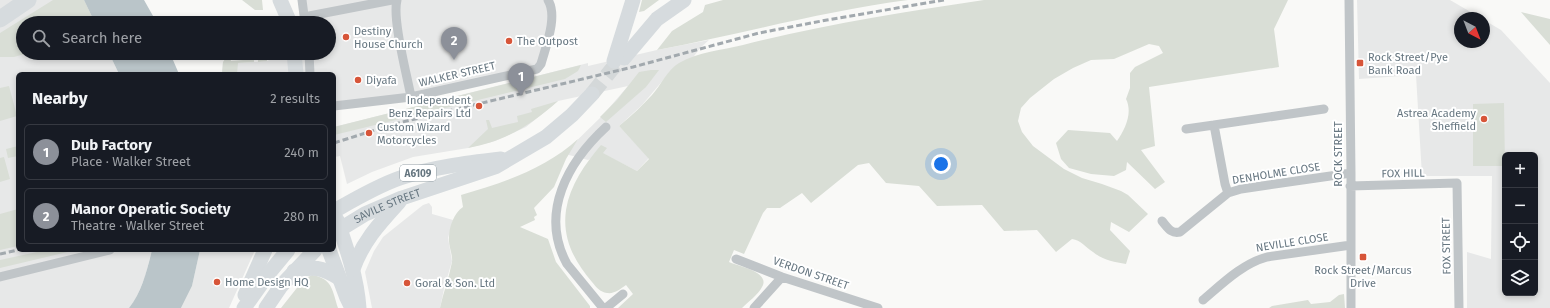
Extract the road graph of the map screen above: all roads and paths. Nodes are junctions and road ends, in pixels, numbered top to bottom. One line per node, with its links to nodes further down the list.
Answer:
1 (28, 0): 13 (highway)
2 (280, 0): 10 (main road)
3 (302, 0): 11 (street)
4 (392, 0): 12 (street)
5 (397, 0): 17 (street)
6 (548, 0): 17 (street, WALKER STREET)
7 (633, 0): 8 (main road)
8 (684, 0)
9 (1349, 0): 24 (street, ROCK STREET)
10 (287, 16)
11 (304, 16)
12 (325, 16)
13 (0, 19)
14 (309, 60): 15 (street)
15 (310, 72)
16 (592, 94): 23 (main road, SAVILE STREET / A6109)
17 (411, 97): 18 (street, WALKER STREET)
18 (336, 106)
19 (1324, 109): 20 (street)
20 (1214, 125): 22 (street); 27 (street, DENHOLME CLOSE)
21 (606, 126): 50 (street)
22 (1186, 128)
23 (510, 158): 28 (main road, SAVILE STREET / A6109); 29 (main road, SAVILE STREET / A6109)
24 (1351, 173): 26 (street, ROCK STREET); 27 (street, DENHOLME CLOSE)
25 (1457, 183): 26 (street, FOX HILL); 54 (street, FOX STREET)
26 (1350, 186): 32 (street, ROCK STREET)
27 (1228, 193): 30 (street, DENHOLME CLOSE)
28 (402, 198): 31 (main road, SAVILE STREET / A6109); 39 (main road, A6109)
29 (336, 210)
30 (1162, 221)
31 (337, 231): 39 (main road)
32 (1351, 245): 45 (street, NEVILLE CLOSE); 53 (street, ROCK STREET)
33 (102, 252): 42 (street)
34 (265, 252): 46 (main road)
35 (286, 252): 46 (main road)
36 (313, 252): 40 (main road)
37 (330, 252): 43 (main road)
38 (736, 259): 41 (street, VERDON STREET)
39 (353, 269): 49 (main road)
40 (294, 271): 43 (main road); 47 (main road)
41 (782, 276): 51 (street); 52 (street, VERDON STREET)
42 (0, 277)
43 (339, 278): 48 (main road)
44 (623, 294): 50 (street)
45 (1203, 300)
46 (244, 308)
47 (266, 308)
48 (352, 308)
49 (359, 308)
50 (604, 308)
51 (754, 308)
52 (878, 308)
53 (1351, 308)
54 (1459, 308)

